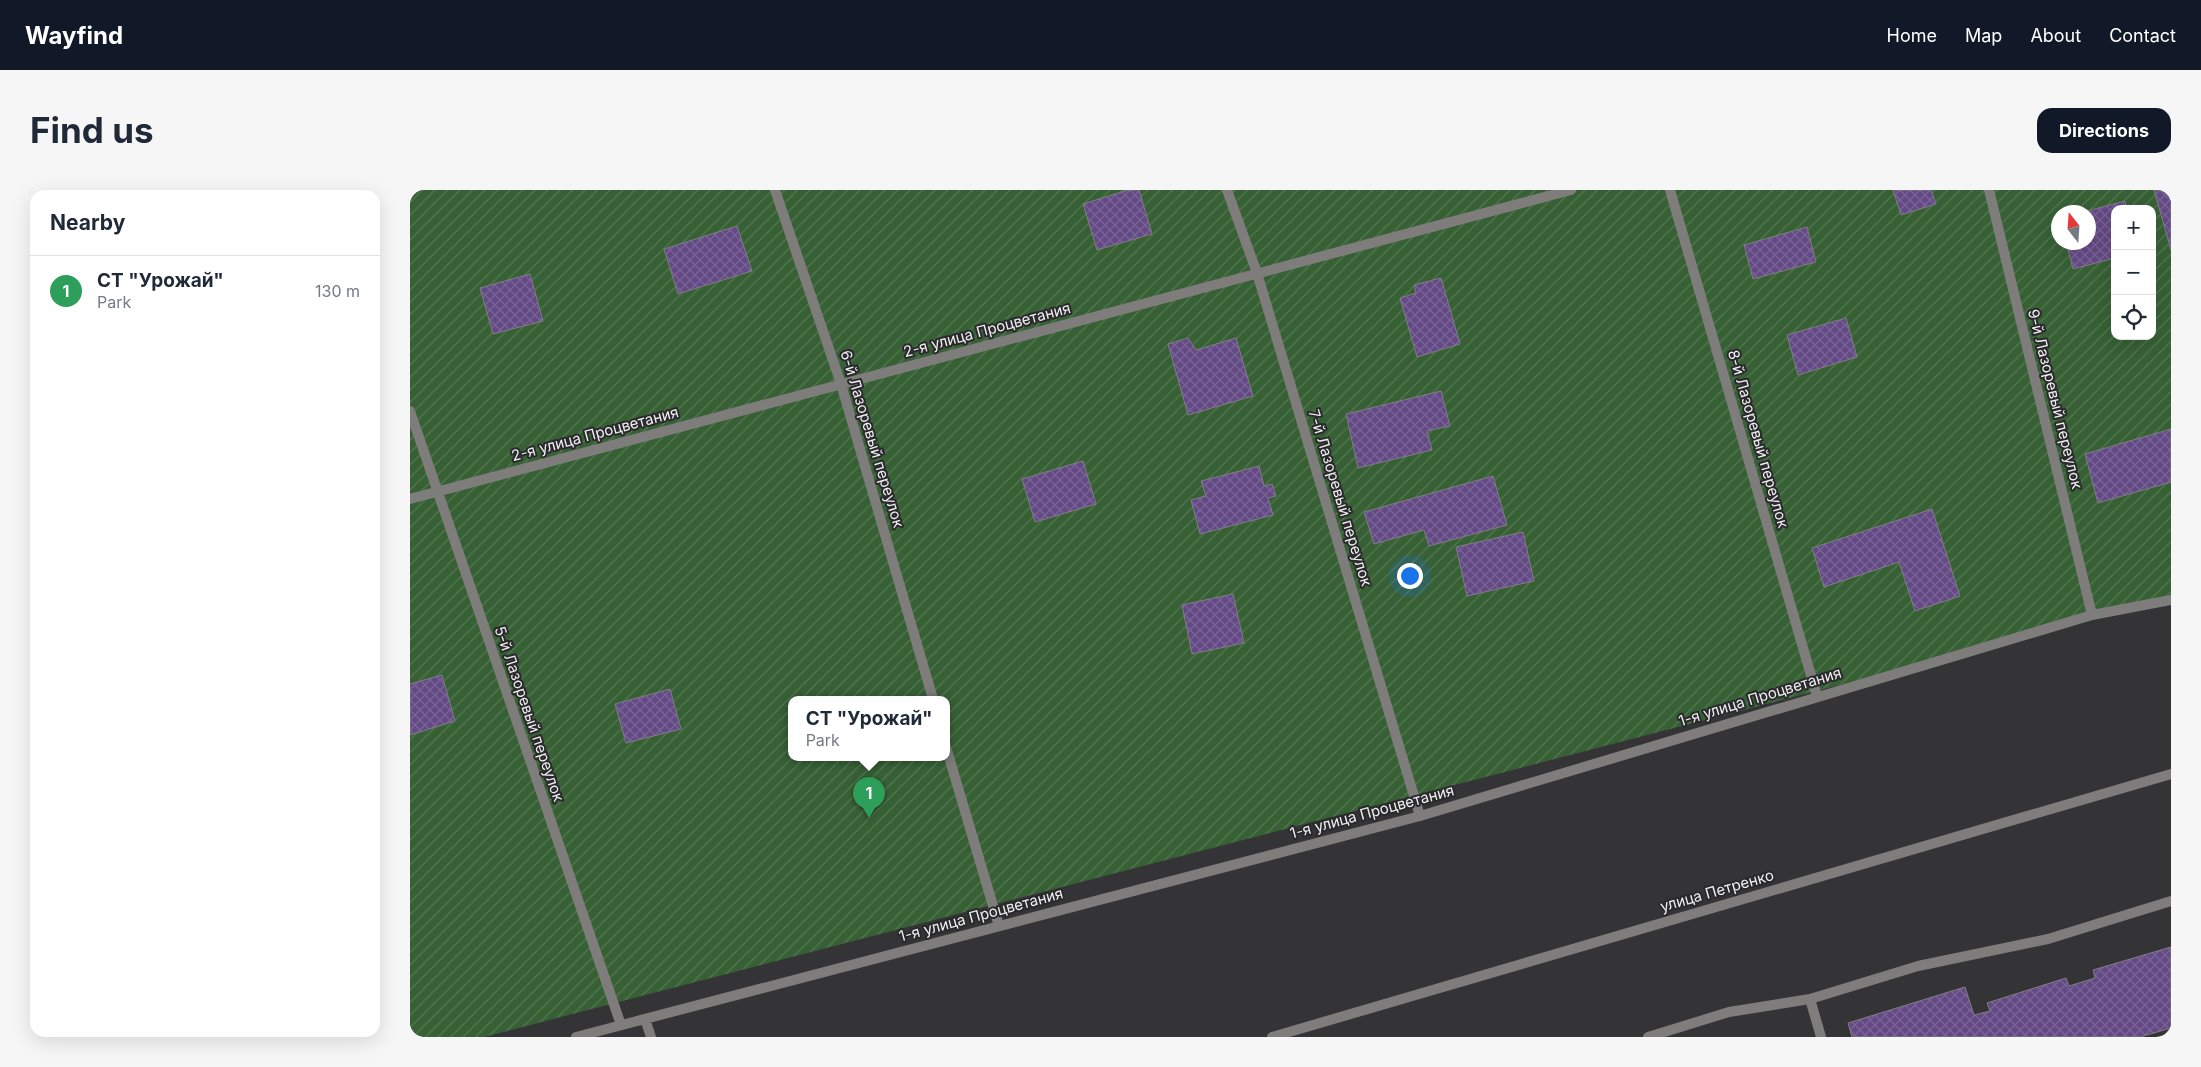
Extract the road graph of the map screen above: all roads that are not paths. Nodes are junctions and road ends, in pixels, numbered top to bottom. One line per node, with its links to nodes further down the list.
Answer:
1 (775, 190): 7 (street, 6-й Лазоревый переулок)
2 (1227, 190): 6 (street, 7-й Лазоревый переулок)
3 (1571, 190): 6 (street, 2-я улица Процветания)
4 (1670, 190): 14 (street, 8-й Лазоревый переулок)
5 (1989, 190): 12 (street, 9-й Лазоревый переулок)
6 (1257, 273): 7 (street, 2-я улица Процветания); 17 (street, 7-й Лазоревый переулок)
7 (841, 384): 9 (street, 2-я улица Процветания); 13 (street, 6-й Лазоревый переулок)
8 (410, 411): 9 (street, 5-й Лазоревый переулок)
9 (437, 492): 10 (street, 2-я улица Процветания); 22 (street, 5-й Лазоревый переулок)
10 (410, 498)
11 (2171, 600): 12 (street, 1-я улица Процветания)
12 (2092, 615): 14 (street, 1-я улица Процветания)
13 (932, 696)
14 (1817, 696): 17 (street, 1-я улица Процветания)
15 (950, 761): 19 (street)
16 (2171, 774): 25 (street, улица Петренко)
17 (1420, 816): 19 (street, 1-я улица Процветания)
18 (2171, 901): 20 (street)
19 (999, 926): 21 (street, 1-я улица Процветания)
20 (1810, 999): 26 (street); 27 (street)
21 (645, 1019): 22 (street, 1-я улица Процветания); 24 (street)
22 (621, 1025): 23 (street, 1-я улица Процветания)
23 (576, 1037)
24 (651, 1037)
25 (1272, 1037)
26 (1648, 1037)
27 (1821, 1037)

